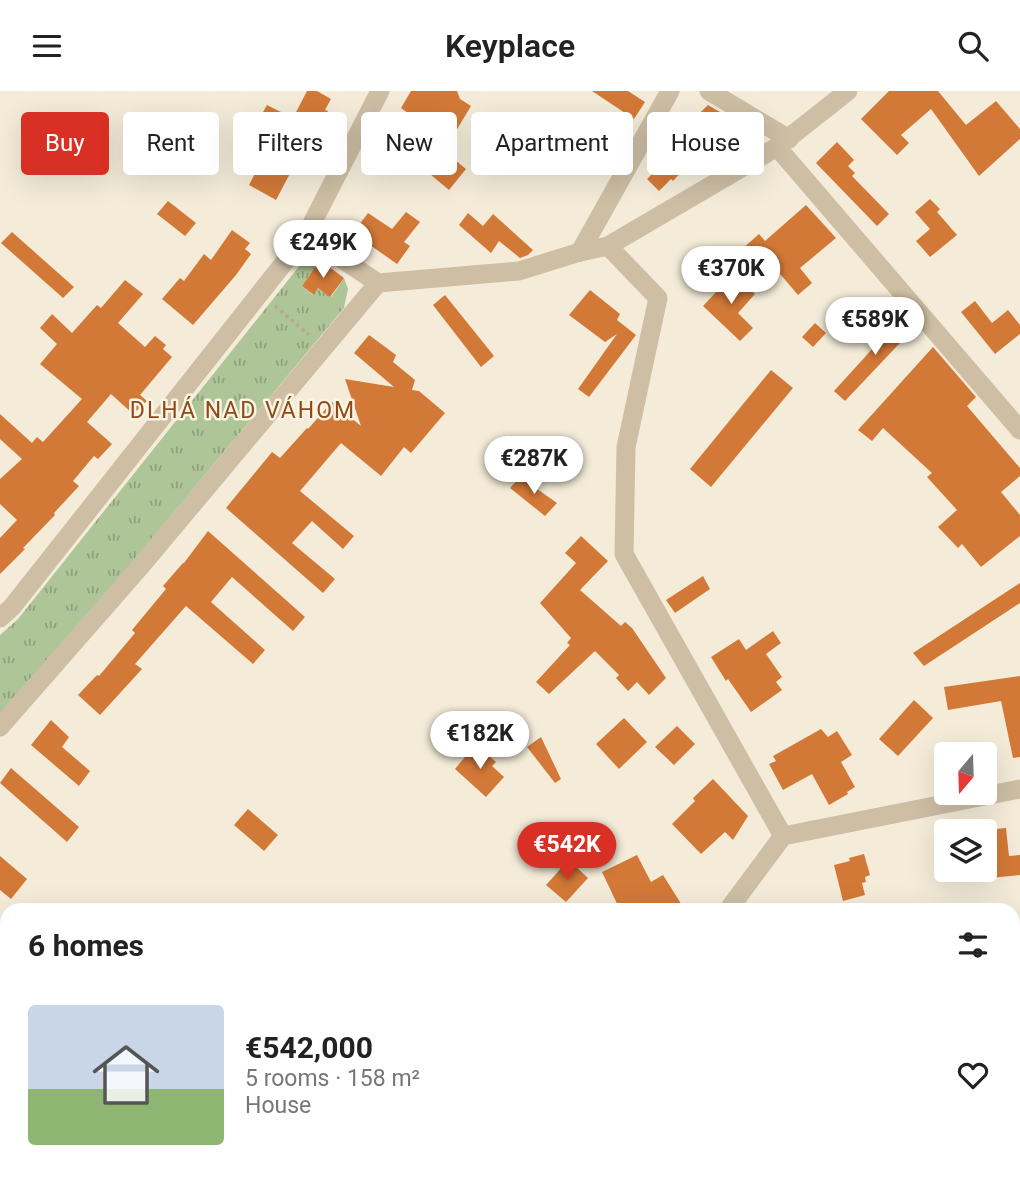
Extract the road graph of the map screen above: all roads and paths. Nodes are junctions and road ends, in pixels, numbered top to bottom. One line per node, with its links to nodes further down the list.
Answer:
1 (380, 91): 6 (street)
2 (670, 91): 8 (street)
3 (709, 91): 5 (street)
4 (848, 91): 5 (street)
5 (783, 143): 7 (street); 12 (street)
6 (306, 235): 9 (street); 10 (street)
7 (608, 246): 8 (street); 16 (street)
8 (580, 252): 9 (street)
9 (378, 283): 11 (street)
10 (260, 294): 11 (path); 13 (street)
11 (324, 347): 14 (street)
12 (1020, 431)
13 (0, 618)
14 (0, 727)
15 (1020, 789): 16 (street)
16 (783, 836): 17 (street)
17 (735, 903)

